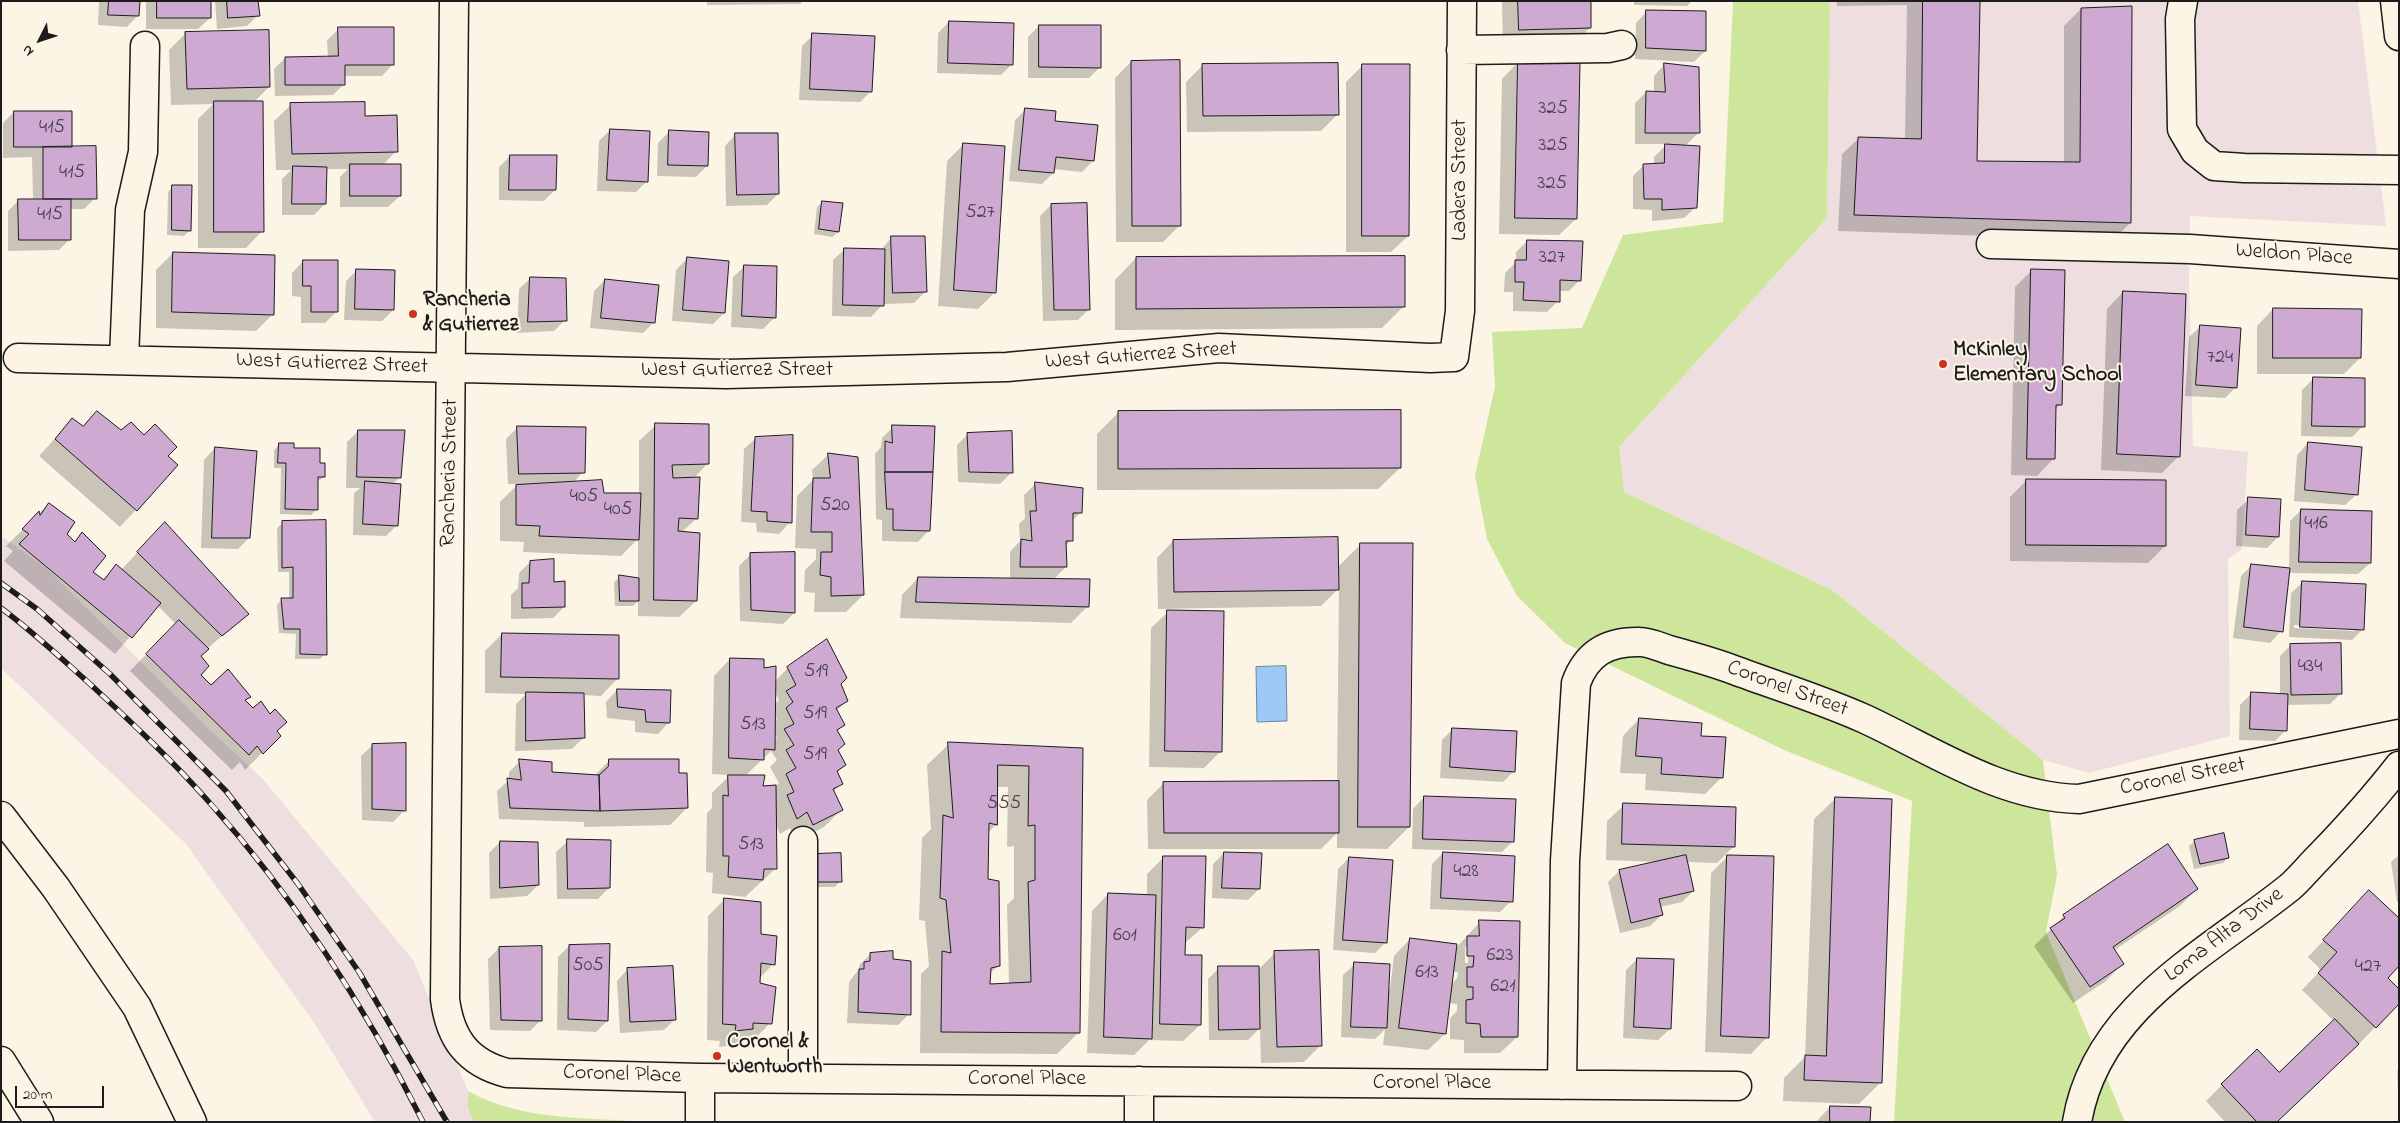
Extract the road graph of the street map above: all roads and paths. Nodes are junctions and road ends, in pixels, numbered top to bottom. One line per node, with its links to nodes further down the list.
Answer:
1 (454, 1): 15 (main road, Rancheria Street)
2 (1462, 1): 8 (main road, Ladera Street)
3 (2183, 1): 9 (main road)
4 (2395, 1): 5 (main road)
5 (2399, 36)
6 (1622, 45): 8 (main road)
7 (146, 46): 14 (main road)
8 (1461, 50): 13 (main road, Ladera Street)
9 (2399, 170)
10 (1991, 244): 11 (main road, Weldon Place)
11 (2399, 264)
12 (18, 358): 14 (main road, West Gutierrez Street)
13 (1454, 358): 15 (main road, West Gutierrez Street)
14 (124, 359): 15 (main road, West Gutierrez Street)
15 (452, 368): 20 (main road, Rancheria Street)
16 (2399, 734): 25 (main road, Coronel Street)
17 (2399, 766): 31 (main road, Loma Alta Drive)
18 (1, 816): 28 (main road)
19 (803, 841): 23 (main road)
20 (446, 914): 22 (main road, Coronel Place)
21 (1, 1061): 27 (main road)
22 (700, 1078): 23 (main road, Coronel Place); 29 (main road)
23 (803, 1079): 24 (main road, Coronel Place)
24 (1140, 1081): 25 (main road, Coronel Place); 30 (main road)
25 (1562, 1085): 26 (main road, Coronel Place)
26 (1737, 1086)
27 (40, 1122)
28 (192, 1122)
29 (700, 1122)
30 (1139, 1122)
31 (2077, 1122)

